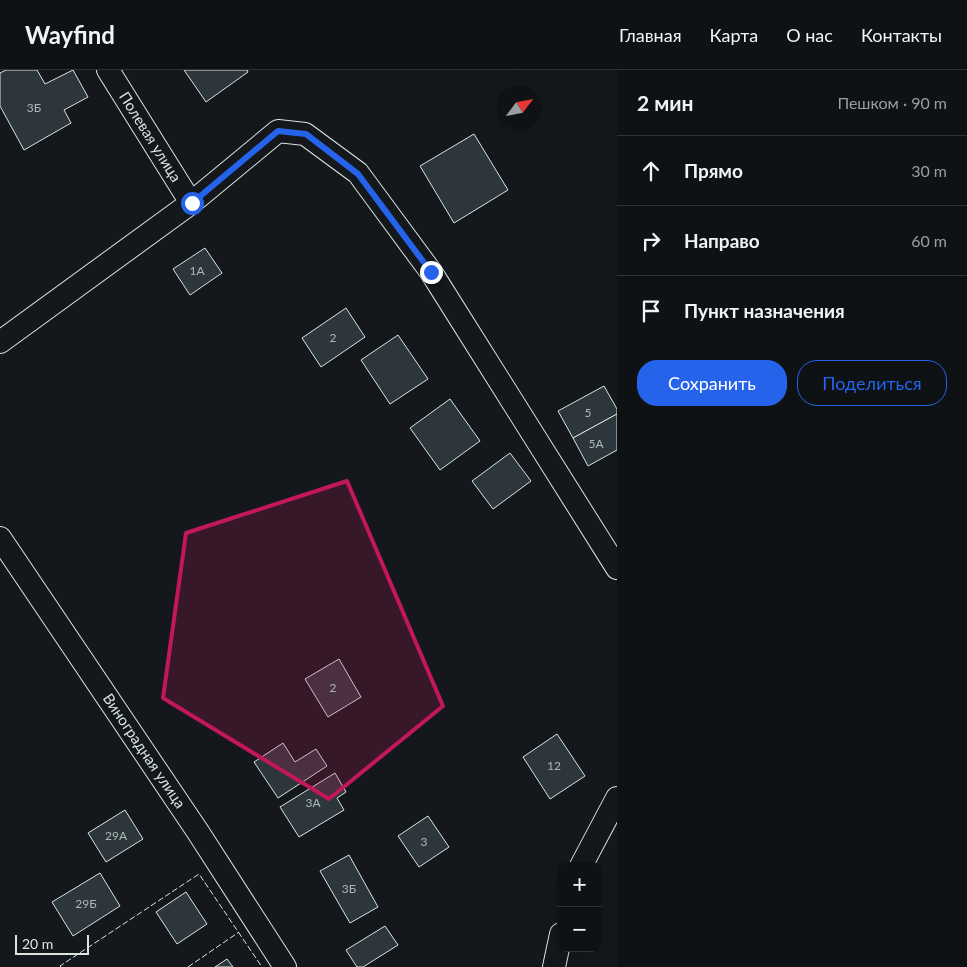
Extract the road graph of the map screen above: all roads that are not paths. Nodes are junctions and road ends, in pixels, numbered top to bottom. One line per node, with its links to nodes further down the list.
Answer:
1 (108, 70): 2 (street, Полевая улица)
2 (192, 203): 3 (street); 5 (street)
3 (0, 342)
4 (0, 538): 9 (street, Виноградная улица)
5 (617, 568)
6 (617, 798): 7 (street)
7 (583, 862)
8 (557, 952): 10 (street)
9 (285, 967)
10 (554, 967)

